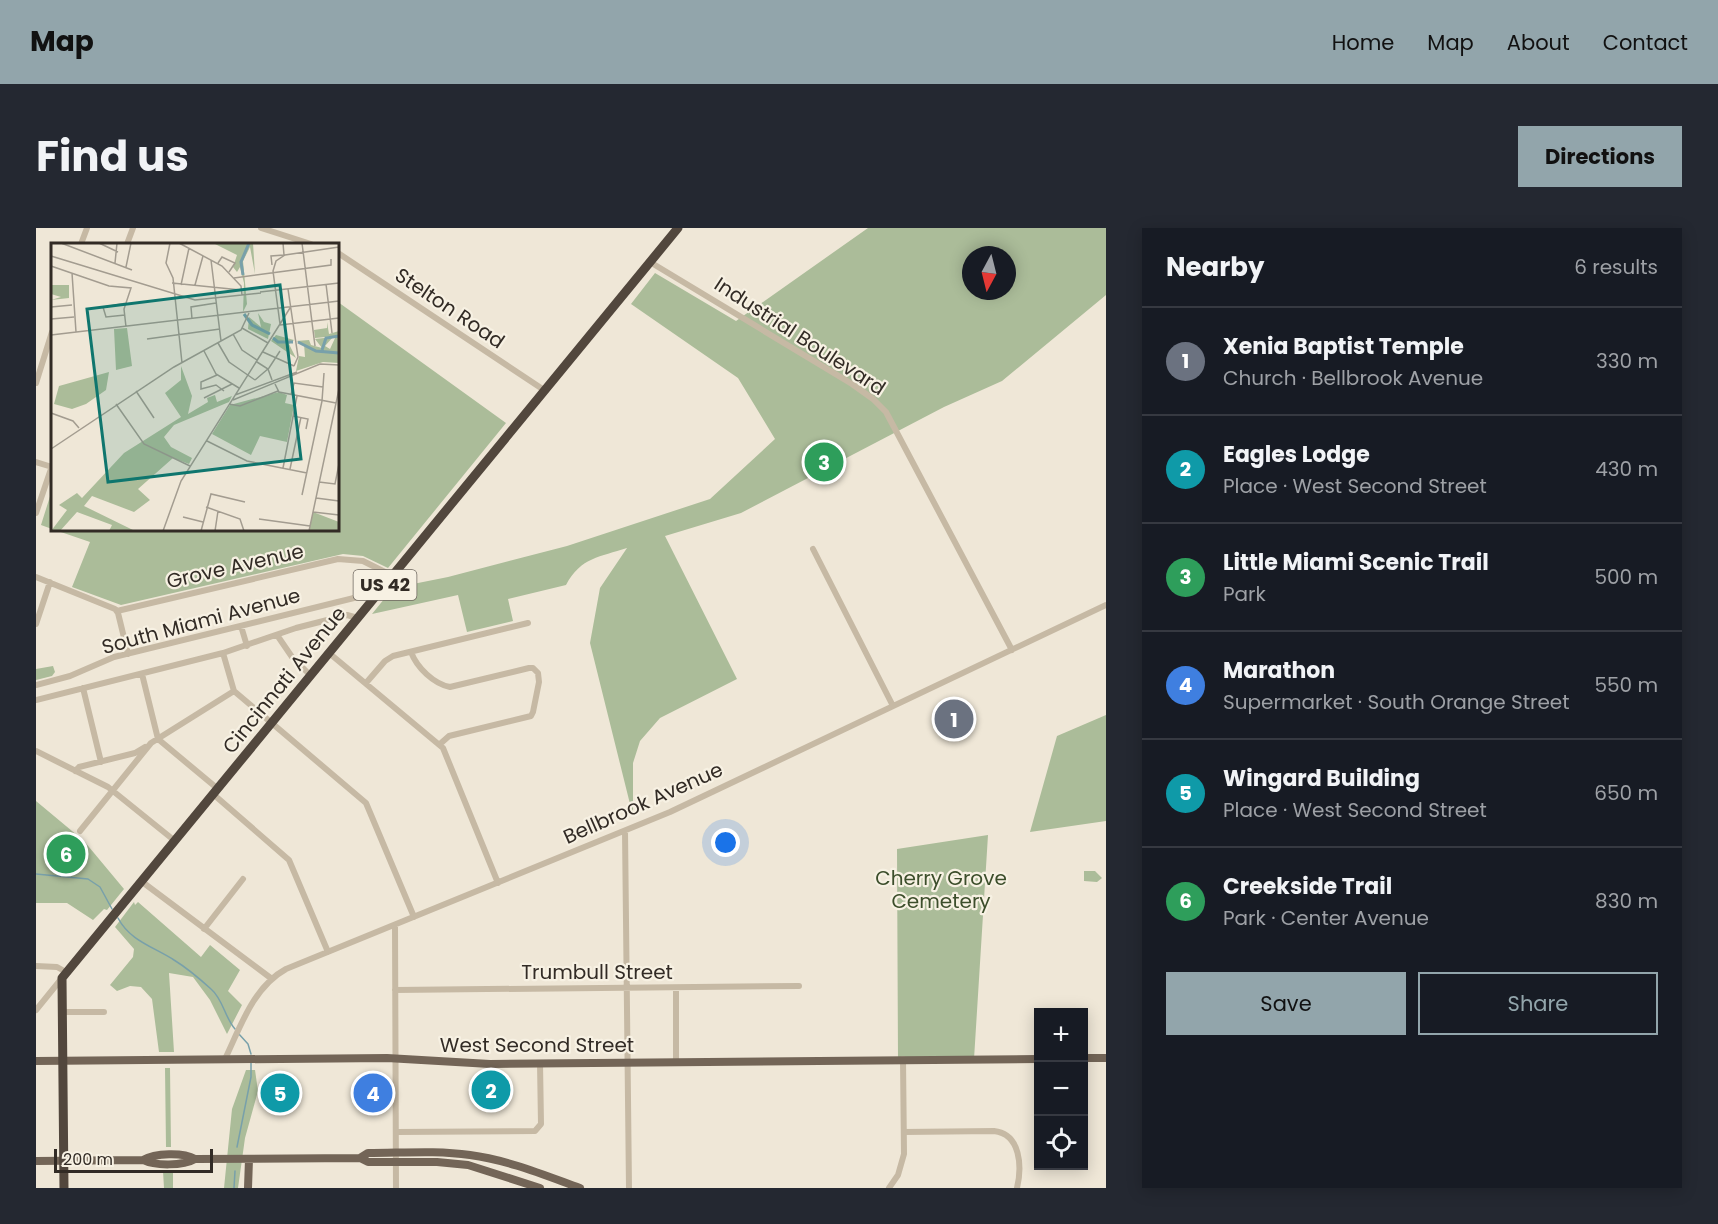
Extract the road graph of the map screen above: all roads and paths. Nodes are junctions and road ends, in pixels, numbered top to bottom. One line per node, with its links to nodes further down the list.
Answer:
1 (87, 228): 6 (street)
2 (133, 228): 7 (street)
3 (261, 228): 8 (street)
4 (672, 228): 10 (highway, Cincinnati Avenue / US 42)
5 (678, 228): 10 (highway, Cincinnati Avenue / US 42)
6 (81, 243)
7 (127, 243)
8 (308, 243)
9 (339, 255): 13 (street, Stelton Road)
10 (650, 261): 13 (highway, Cincinnati Avenue / US 42); 31 (street, Industrial Boulevard)
11 (51, 335): 12 (street)
12 (36, 383)
13 (544, 390): 19 (highway, Cincinnati Avenue / US 42)
14 (36, 462): 15 (street)
15 (51, 467)
16 (51, 470): 17 (street)
17 (36, 513)
18 (813, 549): 45 (street)
19 (393, 576): 22 (highway, Cincinnati Avenue / US 42); 24 (street, Grove Avenue)
20 (36, 577): 21 (street)
21 (50, 582): 24 (street); 27 (street)
22 (375, 597): 25 (highway, Cincinnati Avenue / US 42); 28 (street, South Miami Avenue)
23 (1106, 605): 31 (street, Bellbrook Avenue)
24 (117, 611): 35 (street)
25 (358, 618): 29 (street); 34 (highway, Cincinnati Avenue / US 42)
26 (528, 623): 32 (street)
27 (36, 624)
28 (241, 626): 30 (street); 35 (street, South Miami Avenue)
29 (277, 634): 30 (street); 37 (street)
30 (247, 646): 33 (street)
31 (1012, 650): 45 (street, Bellbrook Avenue)
32 (411, 652): 39 (street); 49 (street)
33 (224, 653): 36 (street); 42 (street)
34 (330, 653): 37 (highway, Cincinnati Avenue / US 42); 39 (street)
35 (128, 654): 38 (street, South Miami Avenue)
36 (142, 674): 41 (street); 47 (street)
37 (311, 676): 46 (highway, Cincinnati Avenue / US 42)
38 (53, 680): 40 (street, South Miami Avenue); 43 (street)
39 (366, 683): 49 (street)
40 (36, 685)
41 (83, 688): 43 (street); 51 (street)
42 (234, 691): 46 (street); 47 (street)
43 (57, 695): 44 (street)
44 (36, 700)
45 (893, 706): 56 (street, Bellbrook Avenue)
46 (272, 723): 54 (highway, Cincinnati Avenue / US 42); 61 (street)
47 (158, 739): 48 (street); 54 (street)
48 (151, 743): 51 (street); 53 (street)
49 (440, 744): 60 (street)
50 (36, 752): 52 (street)
51 (101, 762): 52 (street)
52 (75, 771): 53 (street)
53 (112, 790): 55 (street); 57 (street)
54 (216, 791): 57 (highway, Cincinnati Avenue / US 42); 64 (street)
55 (80, 831)
56 (625, 831): 60 (street, Bellbrook Avenue); 69 (street)
57 (175, 841): 59 (highway, Cincinnati Avenue / US 42)
58 (243, 879): 63 (street)
59 (141, 881): 63 (street); 66 (highway, Cincinnati Avenue / US 42)
60 (498, 883): 61 (street, Bellbrook Avenue)
61 (414, 917): 62 (street, Bellbrook Avenue)
62 (395, 925): 64 (street, Bellbrook Avenue); 71 (street)
63 (204, 929): 67 (street)
64 (328, 952): 67 (street, Bellbrook Avenue)
65 (36, 966): 66 (street)
66 (64, 975): 72 (street, Cincinnati Avenue); 73 (highway)
67 (272, 979): 78 (street, Bellbrook Avenue)
68 (799, 986): 70 (street, Trumbull Street)
69 (627, 988): 70 (street, Trumbull Street); 71 (street, Trumbull Street); 84 (street)
70 (676, 988): 83 (street)
71 (395, 990): 75 (street)
72 (36, 1010)
73 (62, 1012): 74 (street); 81 (highway)
74 (104, 1012)
75 (397, 1058): 78 (main road, West Second Street); 85 (main road, West Second Street); 86 (street)
76 (1088, 1058): 77 (main road)
77 (1106, 1058)
78 (225, 1059): 81 (main road, West Second Street)
79 (903, 1059): 80 (main road, West Second Street); 83 (main road, West Second Street); 87 (street)
80 (1034, 1059)
81 (62, 1060): 82 (main road, West Second Street); 91 (highway)
82 (36, 1061)
83 (676, 1061): 84 (main road, West Second Street)
84 (627, 1062): 85 (main road, West Second Street); 97 (street)
85 (540, 1063): 86 (street)
86 (397, 1132): 88 (street)
87 (904, 1132): 98 (street); 99 (street)
88 (397, 1157): 89 (main road); 94 (street); 95 (main road); 96 (main road)
89 (249, 1159): 91 (main road); 93 (main road)
90 (36, 1161): 91 (main road)
91 (63, 1161): 92 (highway)
92 (64, 1188)
93 (248, 1188)
94 (396, 1188)
95 (540, 1188)
96 (580, 1188)
97 (629, 1188)
98 (889, 1188)
99 (1017, 1188)

